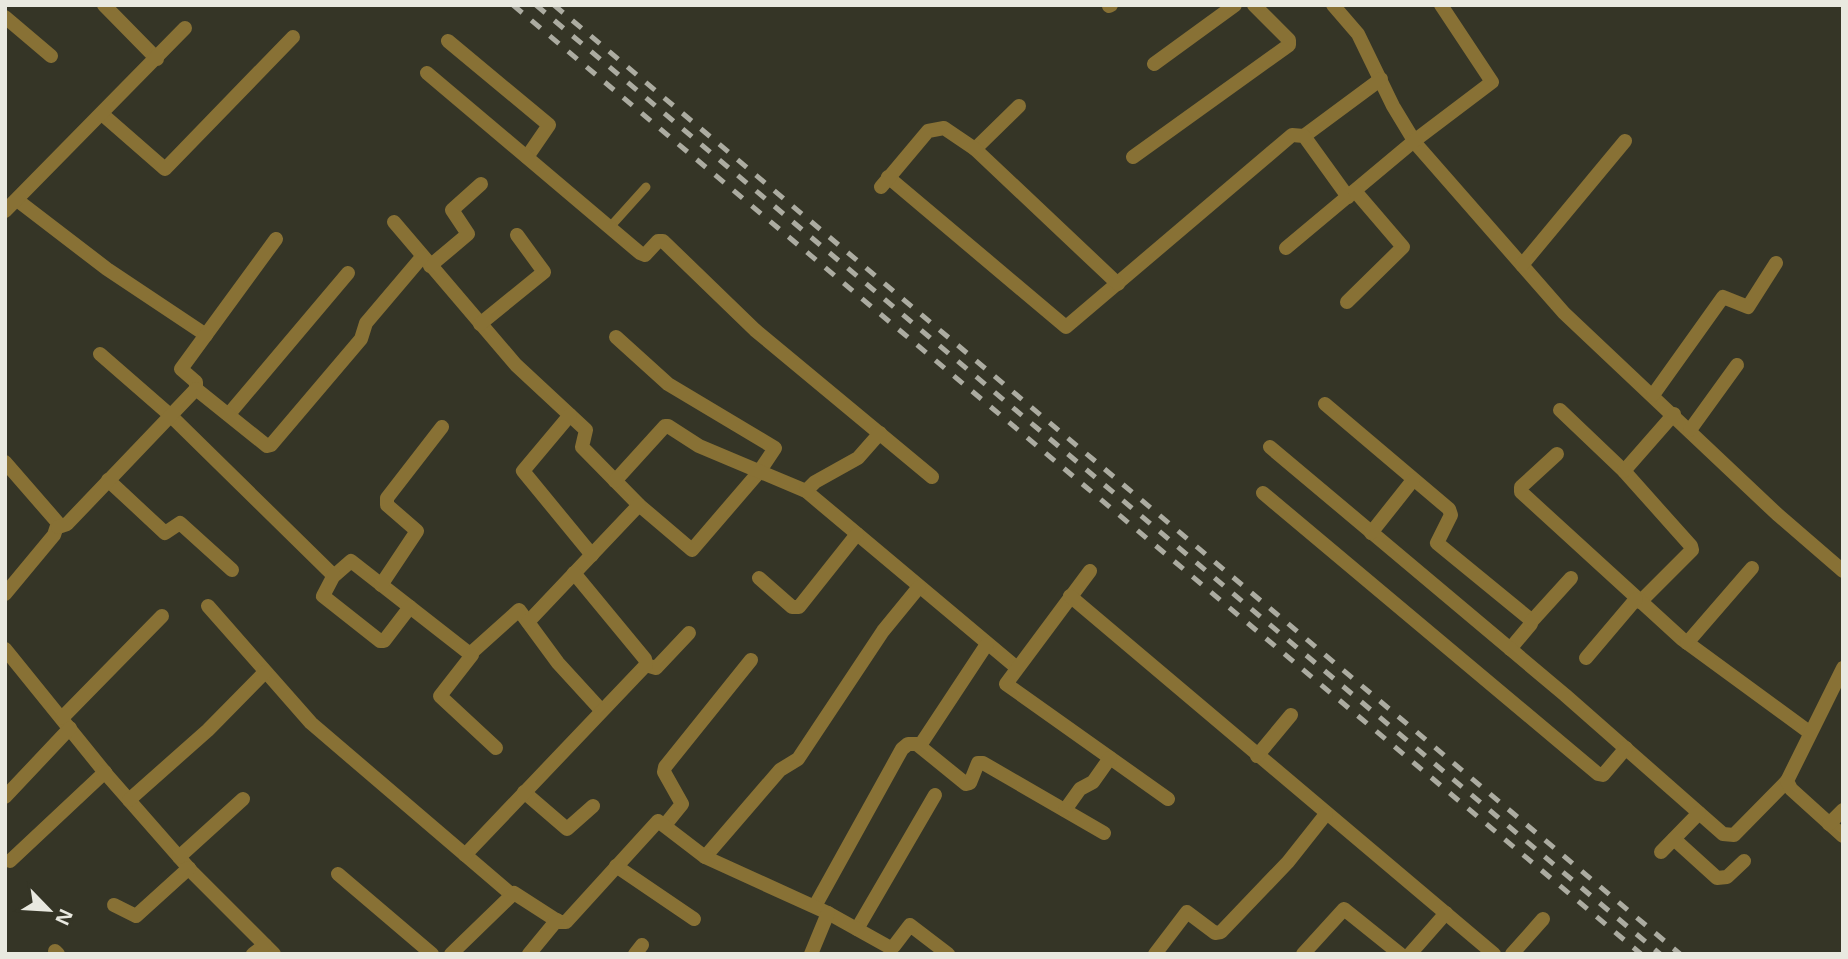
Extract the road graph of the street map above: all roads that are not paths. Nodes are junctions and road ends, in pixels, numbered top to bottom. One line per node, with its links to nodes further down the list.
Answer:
1 (104, 5): 11 (street)
2 (1235, 5): 12 (street)
3 (1254, 5): 22 (street)
4 (1333, 5): 14 (street)
5 (1441, 5): 18 (street)
6 (5, 17): 10 (street)
7 (185, 28): 11 (street)
8 (293, 37): 16 (street)
9 (448, 41): 21 (street)
10 (51, 56)
11 (157, 59): 16 (street)
12 (1154, 64)
13 (427, 73): 21 (street)
14 (1381, 79): 17 (street); 18 (street)
15 (1019, 106): 20 (street)
16 (102, 114): 26 (street)
17 (1304, 136): 25 (street); 37 (street)
18 (1414, 141): 25 (street); 35 (street)
19 (1625, 141): 35 (street)
20 (975, 149): 37 (street); 37 (street)
21 (527, 157): 29 (street)
22 (1133, 157)
23 (481, 184): 33 (street)
24 (646, 187): 29 (lane)
25 (1351, 194): 32 (street); 38 (street)
26 (17, 200): 27 (street); 40 (street)
27 (5, 211)
28 (394, 222): 33 (street)
29 (610, 228): 54 (street)
30 (517, 235): 39 (street)
31 (276, 239): 40 (street)
32 (1286, 248)
33 (426, 261): 39 (street); 48 (street)
34 (1776, 263): 45 (street)
35 (1522, 265): 45 (street)
36 (348, 273): 48 (street)
37 (1118, 284)
38 (1347, 302)
39 (480, 324): 50 (street)
40 (205, 335): 44 (street)
41 (616, 337): 59 (street)
42 (100, 354): 49 (street)
43 (1737, 365): 53 (street)
44 (196, 389): 48 (street); 49 (street)
45 (1653, 395): 51 (street)
46 (1325, 404): 62 (street)
47 (1560, 410): 58 (street)
48 (229, 414)
49 (170, 415): 61 (street); 76 (street)
50 (570, 415): 63 (street); 70 (street)
51 (1674, 415): 53 (street); 58 (street)
52 (442, 427): 79 (street)
53 (1690, 430): 73 (street)
54 (880, 433): 60 (street); 64 (street)
55 (1270, 447): 68 (street)
56 (1558, 454): 83 (street)
57 (5, 462): 67 (street)
58 (1624, 471): 83 (street)
59 (759, 472): 63 (street); 64 (street); 66 (street)
60 (932, 477)
61 (108, 480): 67 (street); 72 (street)
62 (1413, 480): 68 (street); 88 (street)
63 (615, 481): 66 (street)
64 (806, 491): 69 (street)
65 (1263, 493): 108 (street)
66 (639, 505): 70 (street)
67 (58, 527): 81 (street)
68 (1371, 533): 93 (street)
69 (857, 534): 77 (street); 80 (street)
70 (592, 555): 75 (street)
71 (1752, 568): 90 (street)
72 (232, 570)
73 (1843, 570)
74 (1090, 571): 82 (street)
75 (574, 573): 87 (street); 97 (street)
76 (334, 575): 79 (street); 85 (street)
77 (759, 578)
78 (1571, 578): 88 (street)
79 (381, 585): 85 (street)
80 (919, 587): 91 (street); 131 (street)
81 (5, 594)
82 (1070, 596): 98 (street); 109 (street)
83 (1638, 600): 90 (street); 95 (street)
84 (208, 606): 100 (street)
85 (410, 607): 94 (street)
86 (162, 616): 104 (street)
87 (528, 622): 94 (street); 102 (street)
88 (1531, 622): 93 (street)
89 (689, 633): 97 (street)
90 (1687, 643): 105 (street)
91 (987, 644): 98 (street); 106 (street)
92 (5, 649): 104 (street)
93 (1510, 649): 108 (street)
94 (472, 655): 107 (street)
95 (1586, 659)
96 (751, 660): 125 (street)
97 (646, 665): 102 (street)
98 (1017, 668): 110 (street)
99 (1843, 668): 101 (street)
100 (265, 672): 118 (street); 130 (street)
101 (1838, 690): 105 (street)
102 (601, 710): 113 (street)
103 (1291, 715): 109 (street)
104 (66, 723): 111 (street); 115 (street)
105 (1809, 732): 112 (street)
106 (918, 745): 120 (street); 139 (street)
107 (496, 748)
108 (1626, 748): 122 (street)
109 (1257, 755): 123 (street)
110 (1110, 758): 117 (street); 120 (street)
111 (105, 772): 118 (street); 132 (street)
112 (1787, 781): 122 (street); 124 (street)
113 (524, 792): 119 (street); 130 (street)
114 (935, 795): 144 (street)
115 (5, 797)
116 (243, 799): 134 (street)
117 (1168, 799)
118 (129, 800): 134 (street)
119 (593, 806)
120 (1065, 810): 126 (street)
121 (1843, 810): 124 (street)
122 (1699, 813): 128 (street)
123 (1326, 814): 140 (street); 152 (street)
124 (1829, 824): 127 (street)
125 (665, 825): 131 (street); 135 (street)
126 (1104, 832)
127 (1843, 836)
128 (1674, 839): 129 (street); 133 (street)
129 (1661, 852)
130 (465, 855): 137 (street)
131 (705, 858): 139 (street)
132 (10, 861)
133 (1744, 861)
134 (184, 862): 138 (street); 145 (street)
135 (617, 866): 141 (street); 143 (street)
136 (338, 874): 147 (street)
137 (512, 895): 143 (street); 148 (street)
138 (114, 905)
139 (821, 910): 144 (street); 150 (street)
140 (1446, 914): 155 (street); 156 (street)
141 (694, 919)
142 (1543, 919): 146 (street)
143 (556, 920): 149 (street)
144 (857, 929): 151 (street)
145 (264, 951)
146 (1520, 951)
147 (432, 954)
148 (451, 954)
149 (529, 954)
150 (811, 954)
151 (948, 954)
152 (1155, 954)
153 (1303, 954): 154 (street)
154 (1400, 954)
155 (1410, 954)
156 (1494, 954)

